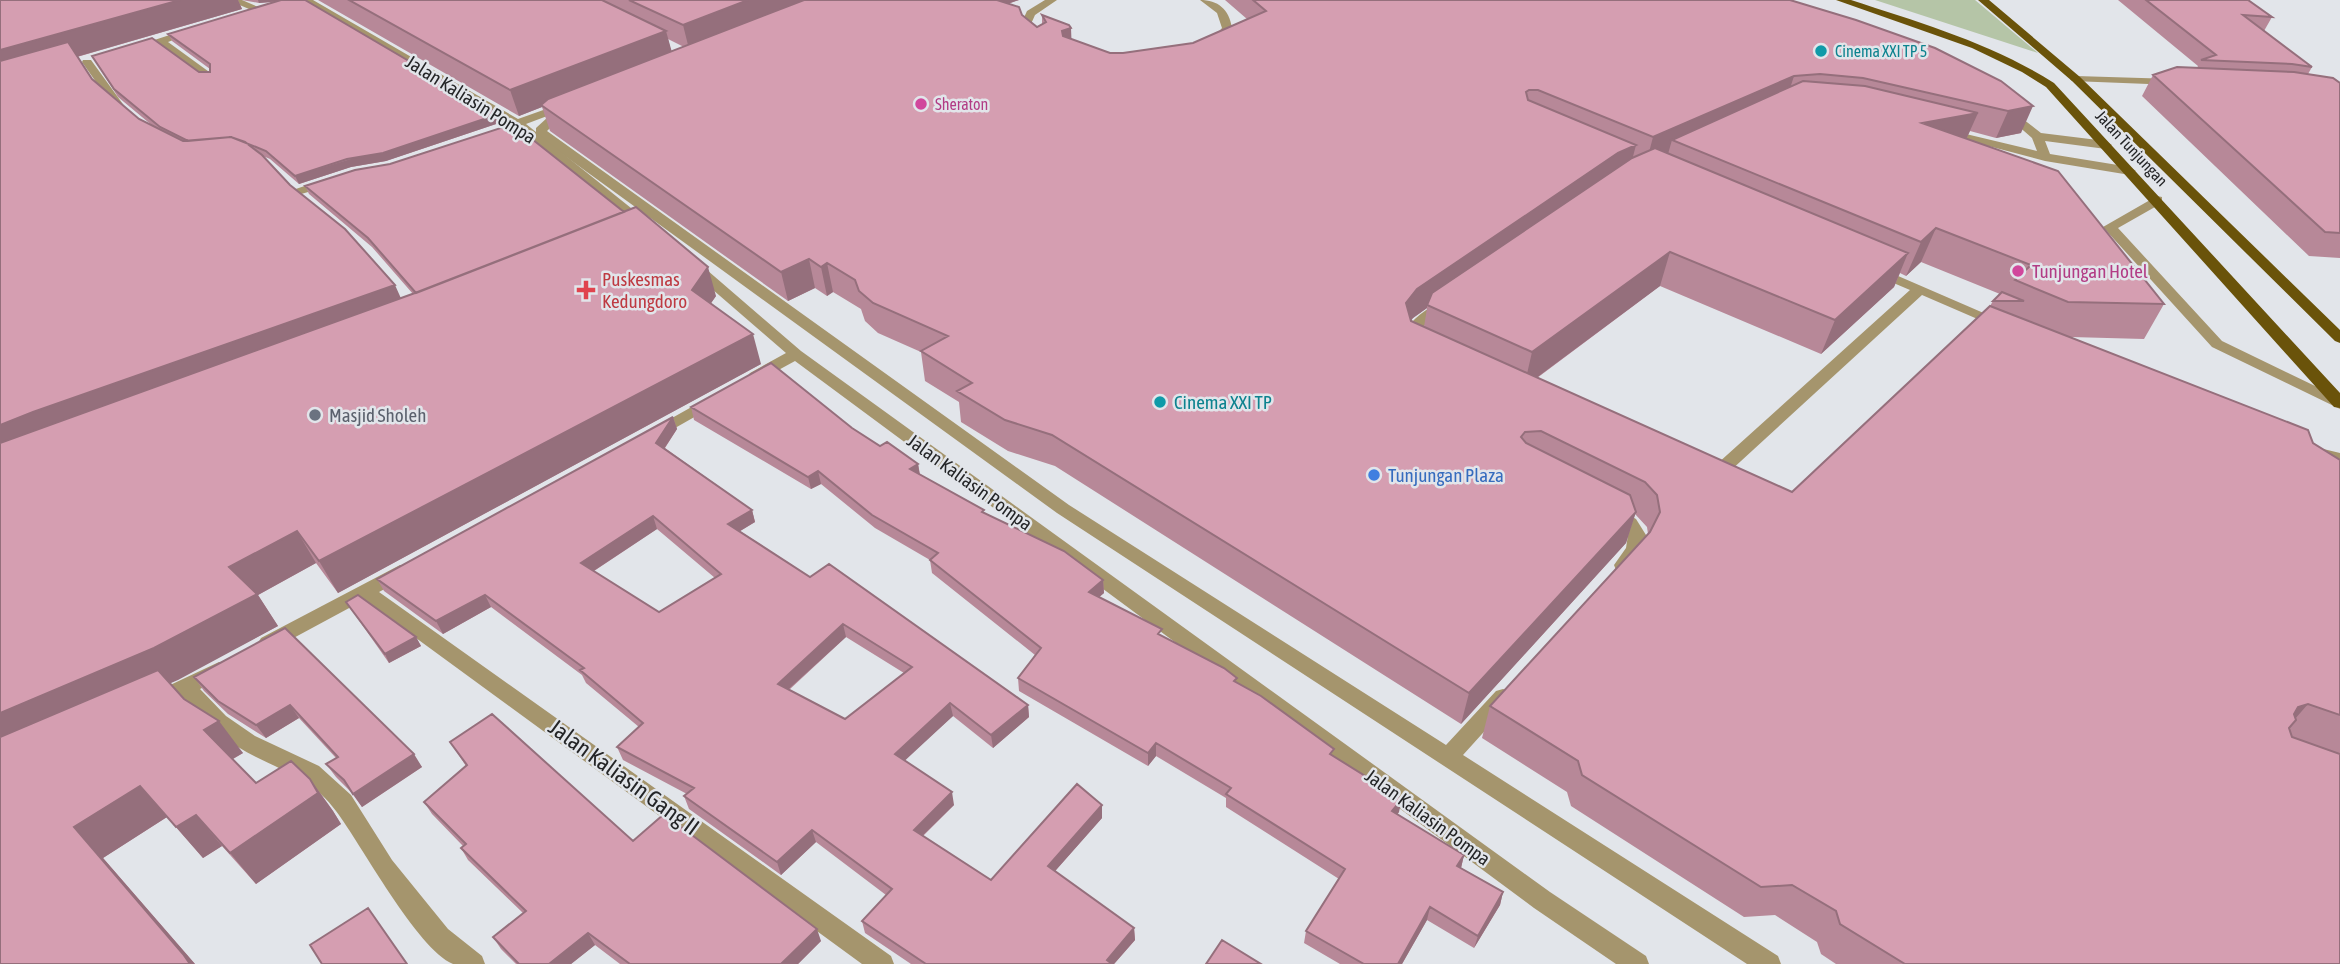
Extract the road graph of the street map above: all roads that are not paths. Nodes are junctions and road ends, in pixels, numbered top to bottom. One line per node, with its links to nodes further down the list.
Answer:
1 (233, 0): 7 (street)
2 (306, 0): 19 (street, Jalan Kaliasin Pompa)
3 (1052, 0): 10 (street)
4 (1205, 0): 11 (street)
5 (1841, 0): 23 (main road, Jalan Tunjungan)
6 (1983, 0): 15 (main road, Jalan Tunjungan)
7 (235, 18)
8 (197, 29): 9 (street)
9 (160, 41): 12 (street); 14 (street)
10 (1040, 46)
11 (1206, 49)
12 (120, 52)
13 (86, 62): 18 (street)
14 (208, 76)
15 (2076, 79): 16 (street); 35 (main road, Jalan Tunjungan)
16 (2184, 83)
17 (1990, 101): 22 (street)
18 (131, 117)
19 (518, 124): 21 (street); 29 (street, Jalan Kaliasin Pompa); 50 (street)
20 (1932, 130): 24 (street)
21 (492, 133)
22 (2037, 136): 23 (street); 24 (street)
23 (2106, 145): 25 (main road, Jalan Tunjungan)
24 (2045, 157): 25 (street)
25 (2130, 171): 28 (main road, Jalan Tunjungan)
26 (342, 177): 27 (street)
27 (295, 193)
28 (2157, 200): 38 (main road, Jalan Tunjungan); 38 (street)
29 (647, 226): 30 (street); 37 (street, Jalan Kaliasin Pompa)
30 (626, 235)
31 (1857, 262): 32 (street)
32 (1920, 289): 34 (street); 42 (street)
33 (1452, 300): 36 (street)
34 (2009, 328)
35 (2340, 338)
36 (1426, 353)
37 (796, 354): 39 (street); 53 (street, Jalan Kaliasin Pompa)
38 (2340, 404)
39 (640, 440)
40 (2297, 452): 41 (street)
41 (2340, 458)
42 (1689, 469)
43 (1594, 502): 45 (street)
44 (413, 565): 46 (street)
45 (1612, 578)
46 (365, 591): 48 (street); 52 (street, Jalan Kaliasin Gang II)
47 (1521, 678): 50 (street)
48 (186, 688): 49 (street); 51 (street)
49 (136, 709)
50 (1447, 757): 54 (street)
51 (473, 964)
52 (882, 964)
53 (1637, 964)
54 (1769, 964)

